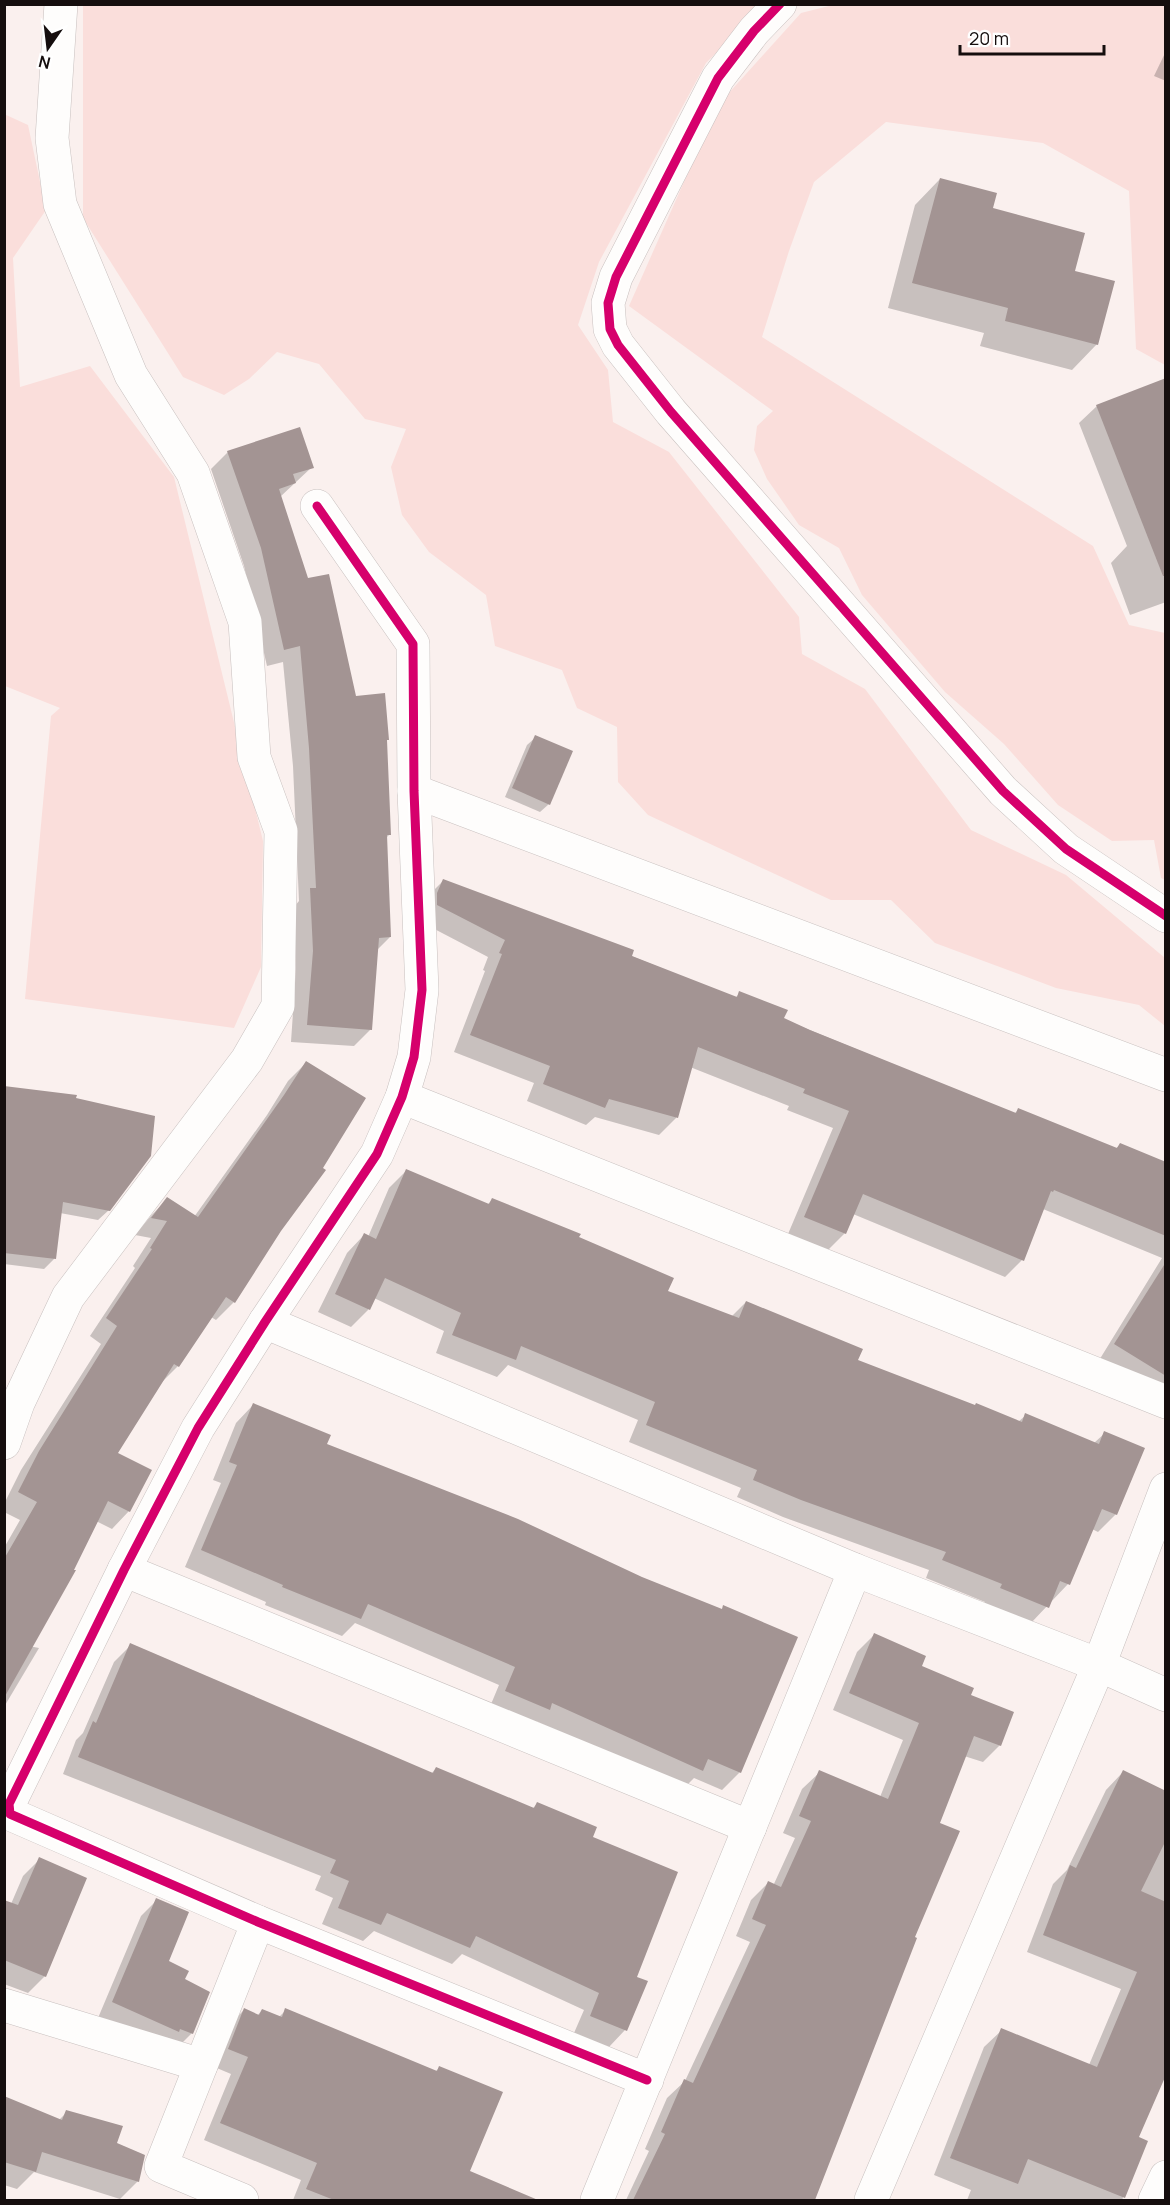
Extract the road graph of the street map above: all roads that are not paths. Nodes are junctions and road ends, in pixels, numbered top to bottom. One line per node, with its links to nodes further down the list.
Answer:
1 (61, 4): 10 (street)
2 (780, 4): 5 (street)
3 (317, 506): 4 (street)
4 (414, 791): 6 (street); 7 (street)
5 (1166, 916)
6 (1166, 1075)
7 (402, 1097): 8 (street); 9 (street)
8 (265, 1322): 12 (street); 13 (street)
9 (1166, 1402)
10 (4, 1443)
11 (1166, 1489): 14 (street)
12 (124, 1570): 16 (street); 17 (street)
13 (855, 1570): 14 (street); 16 (street)
14 (1100, 1665): 15 (street); 24 (street)
15 (1166, 1695)
16 (750, 1827): 20 (street)
17 (258, 1922): 19 (street); 20 (street)
18 (4, 2005): 19 (street)
19 (201, 2065): 22 (street)
20 (647, 2080): 23 (street)
21 (1166, 2177): 25 (street)
22 (242, 2200)
23 (597, 2200)
24 (871, 2200)
25 (1155, 2200)

